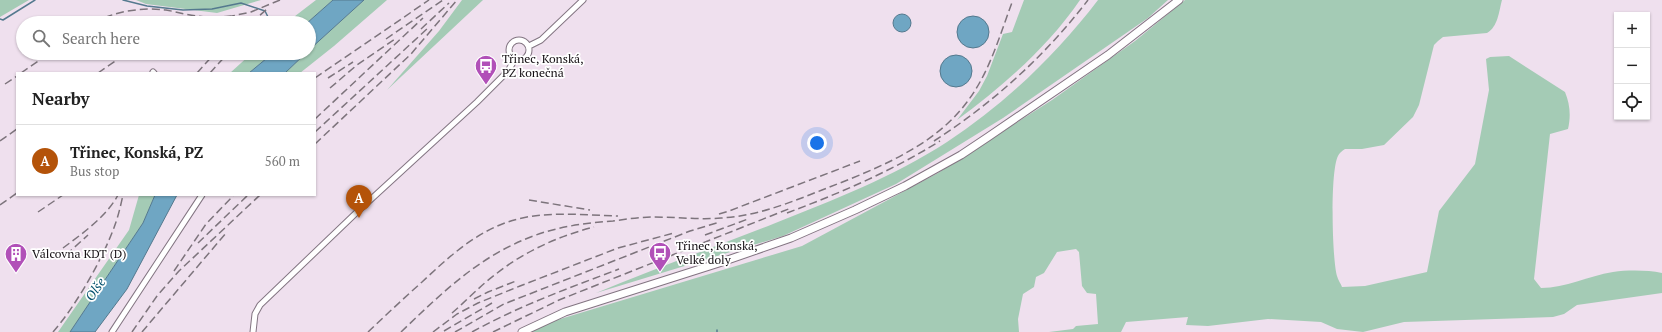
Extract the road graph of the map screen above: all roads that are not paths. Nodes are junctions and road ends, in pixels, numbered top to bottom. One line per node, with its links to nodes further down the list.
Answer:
1 (583, 0): 3 (street)
2 (1179, 0): 8 (main road)
3 (528, 46): 4 (street); 4 (street)
4 (515, 58): 7 (street)
5 (201, 196): 6 (street)
6 (112, 332)
7 (253, 332)
8 (522, 332)

